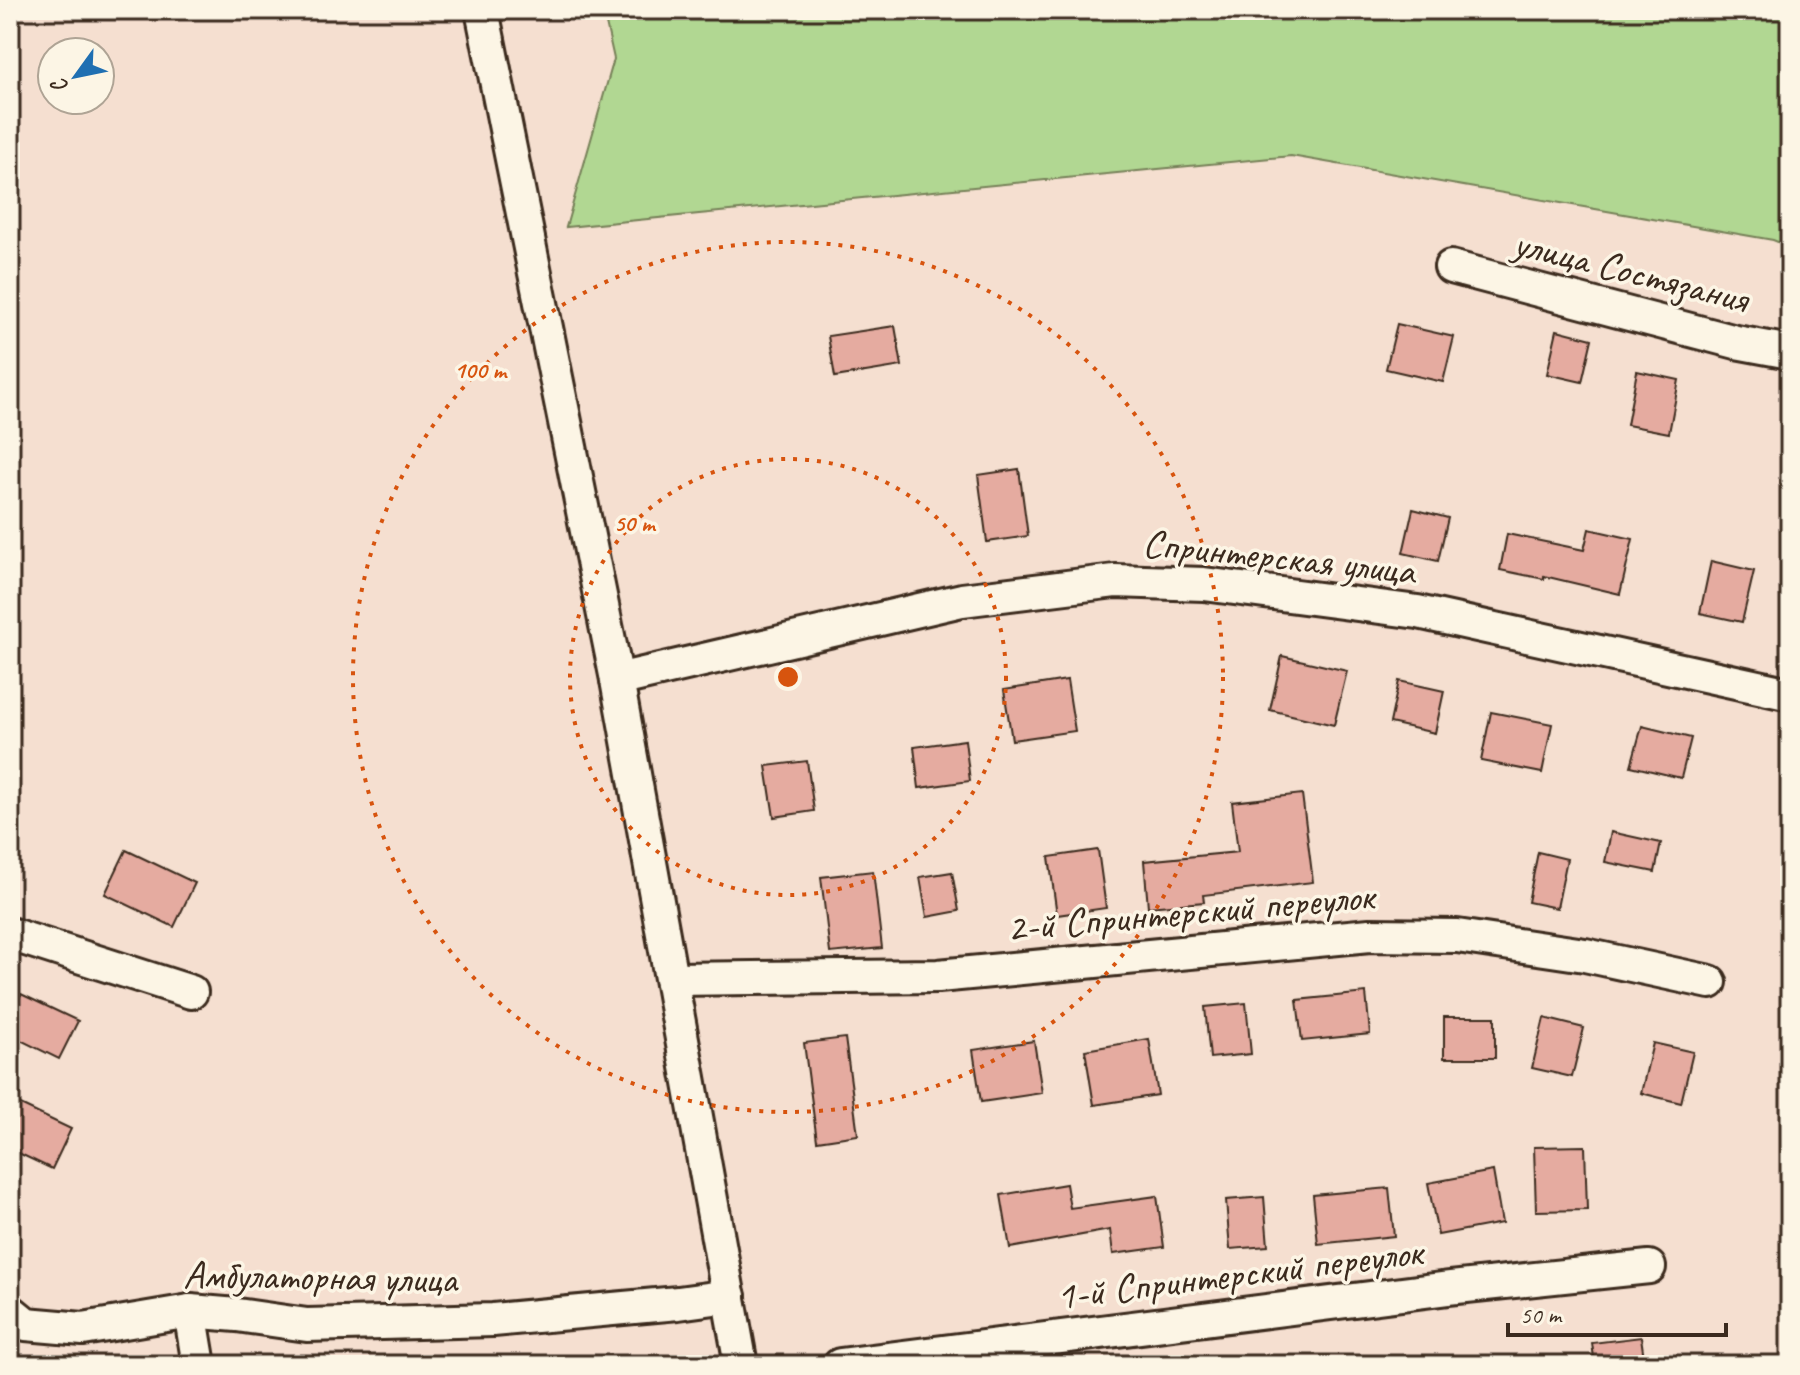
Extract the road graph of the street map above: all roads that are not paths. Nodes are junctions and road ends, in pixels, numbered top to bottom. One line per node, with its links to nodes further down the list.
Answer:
1 (482, 10): 4 (street)
2 (1451, 267): 3 (street, улица Состязания)
3 (1790, 352)
4 (617, 680): 5 (street, Спринтерская улица); 7 (street)
5 (1790, 694)
6 (10, 934): 9 (street)
7 (673, 979): 8 (street, 2-й Спринтерский переулок); 11 (street)
8 (1710, 982)
9 (191, 992)
10 (1649, 1267): 16 (street, 1-й Спринтерский переулок)
11 (729, 1296): 13 (street, Амбулаторная улица); 15 (street)
12 (10, 1311): 13 (street, Амбулаторная улица)
13 (190, 1311): 14 (street)
14 (199, 1365)
15 (741, 1365)
16 (840, 1365)

